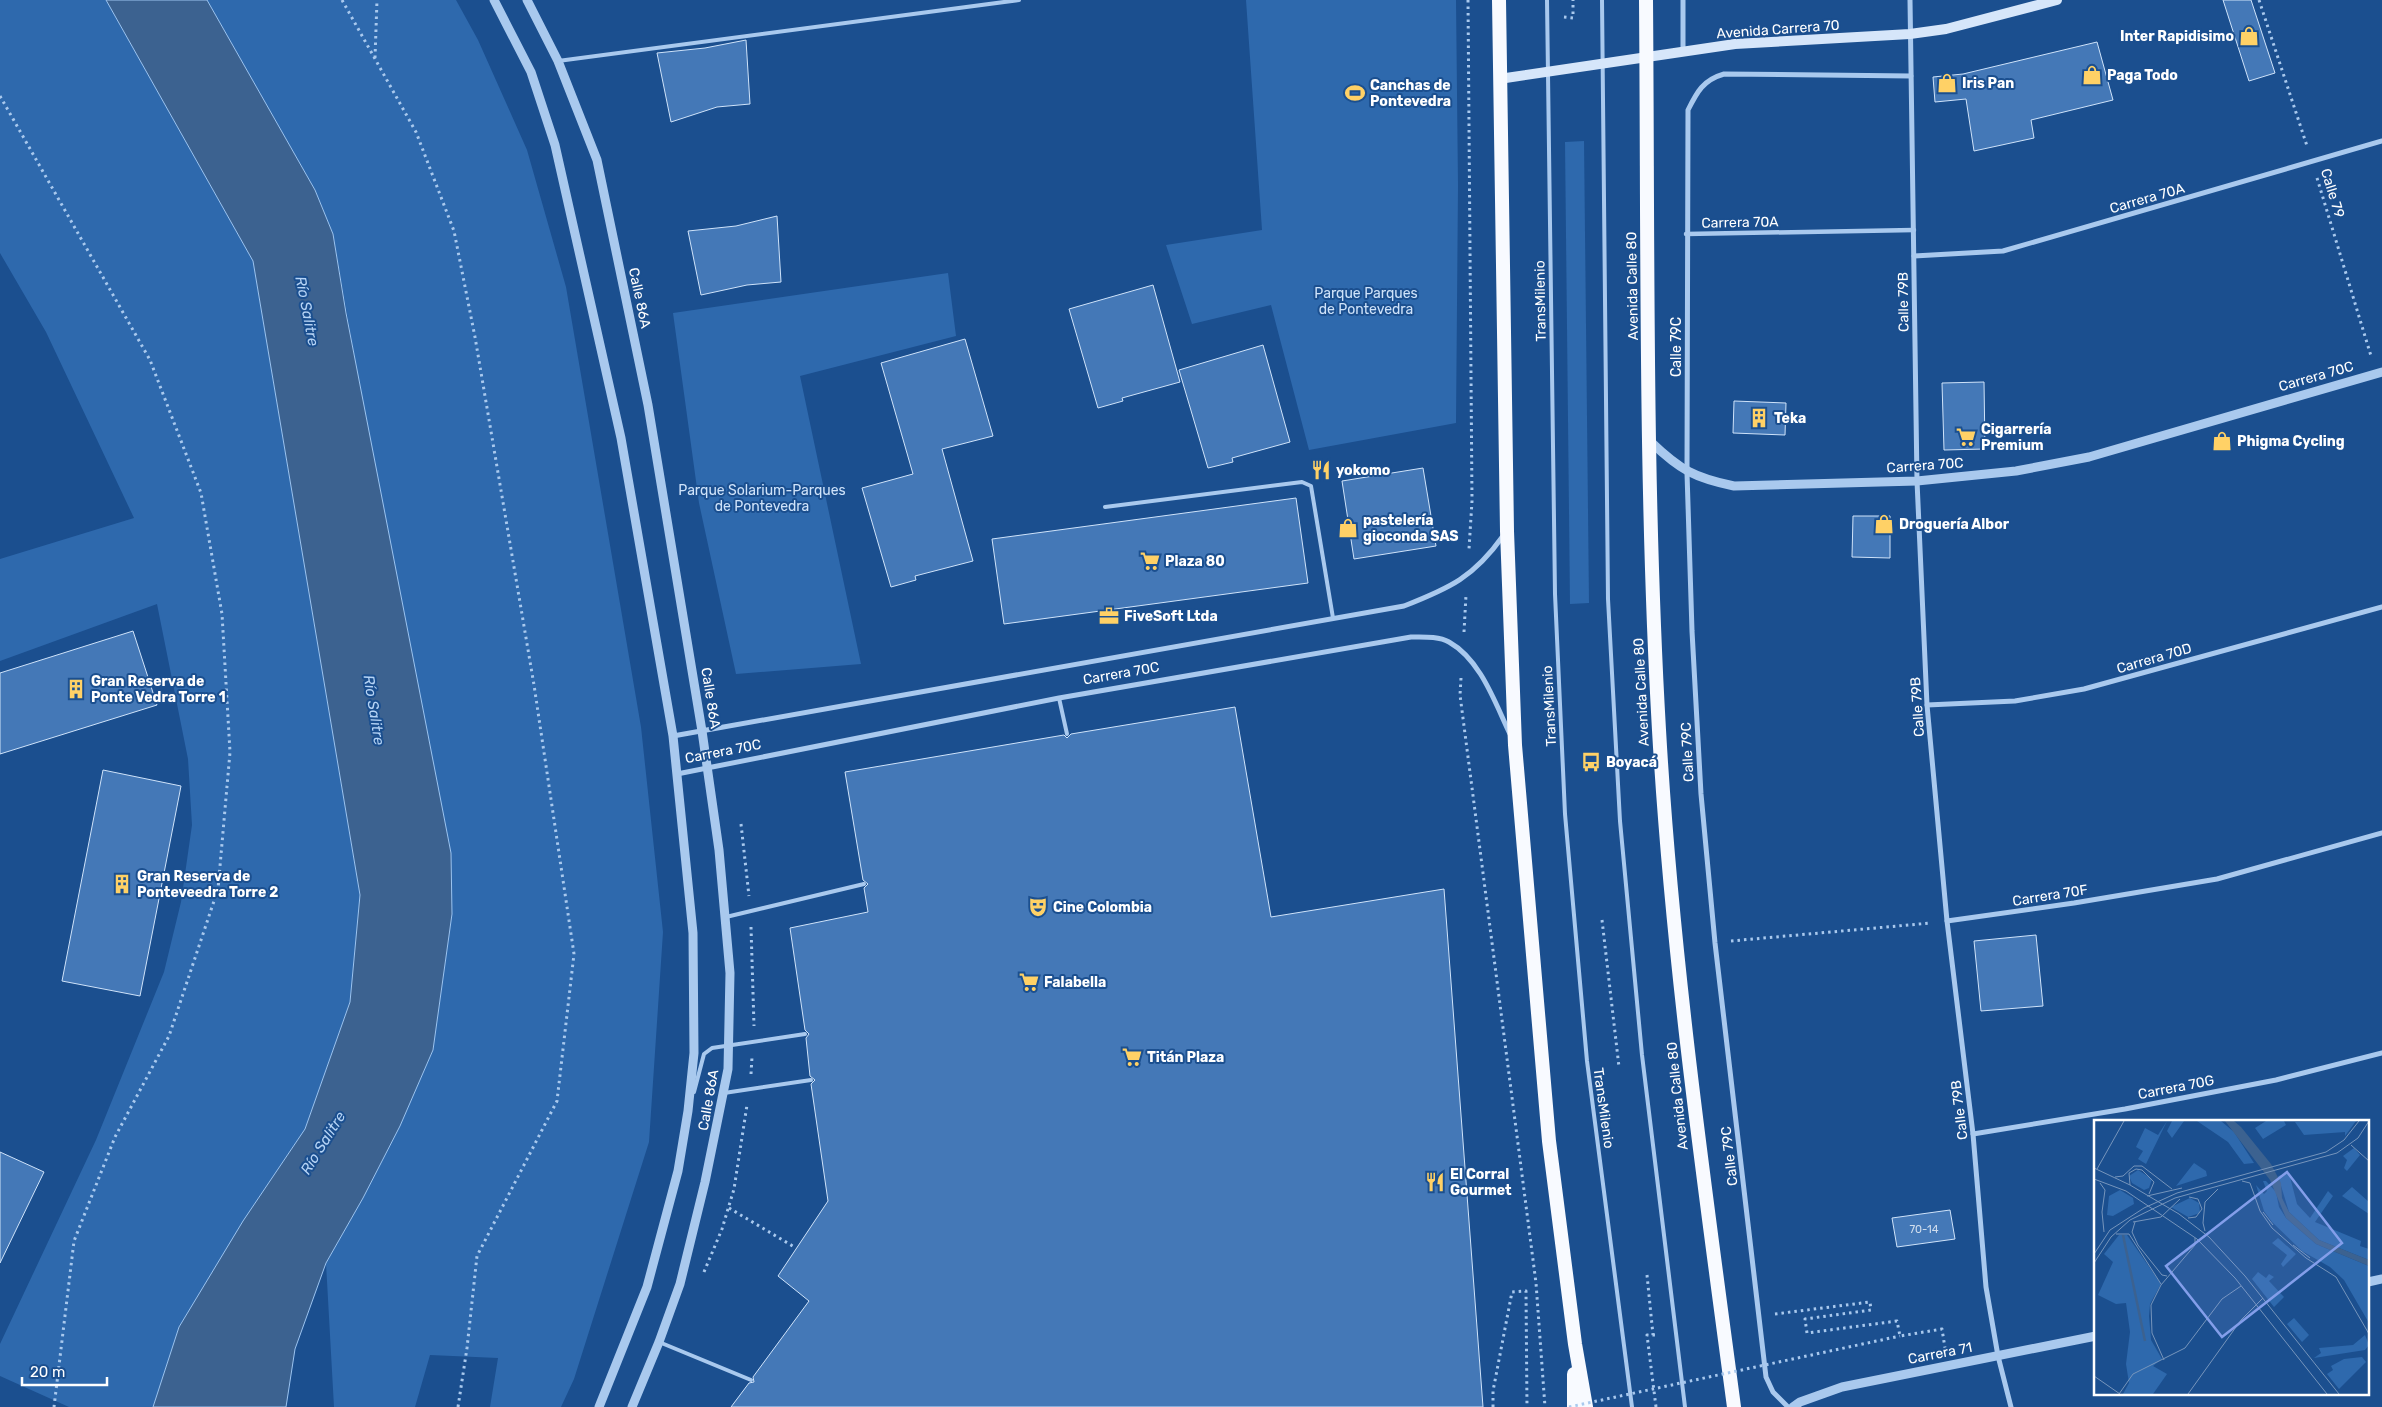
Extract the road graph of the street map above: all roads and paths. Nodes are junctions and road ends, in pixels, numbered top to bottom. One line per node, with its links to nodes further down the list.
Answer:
1 (342, 0): 19 (path)
2 (377, 0): 19 (path)
3 (494, 0): 43 (street, Calle 86A)
4 (527, 0): 20 (street, Calle 86A)
5 (1020, 0): 20 (lane)
6 (1499, 0): 24 (highway)
7 (1547, 0): 22 (lane, TransMilenio)
8 (1573, 0): 15 (path)
9 (1602, 0): 21 (lane)
10 (1646, 0): 18 (highway, Avenida Calle 80)
11 (1683, 0): 17 (street)
12 (1910, 0): 16 (street, Calle 79B)
13 (2057, 0): 16 (main road, Avenida Carrera 70)
14 (2259, 0): 27 (path, Calle 79)
15 (1561, 17)
16 (1910, 34): 17 (main road, Avenida Carrera 70); 23 (street, Calle 79B)
17 (1683, 52): 18 (main road, Avenida Carrera 70)
18 (1646, 57): 21 (main road, Avenida Carrera 70); 32 (highway, Avenida Calle 80)
19 (375, 59): 74 (path)
20 (558, 61): 41 (street, Calle 86A)
21 (1604, 64): 22 (main road, Avenida Carrera 70); 84 (lane)
22 (1548, 72): 24 (main road, Avenida Carrera 70); 82 (lane, TransMilenio)
23 (1911, 76): 28 (street, Calle 79B); 29 (street, Calle 79C)
24 (1499, 79): 36 (highway)
25 (0, 96): 73 (path)
26 (2382, 141): 27 (street, Carrera 70A)
27 (2312, 163): 30 (street, Carrera 70A); 31 (path, Calle 79)
28 (1914, 230): 29 (street, Carrera 70A); 30 (street, Calle 79B)
29 (1686, 234): 33 (street, Calle 79C)
30 (1914, 256): 34 (street, Calle 79B)
31 (2379, 373): 34 (street, Carrera 70C)
32 (1650, 442): 33 (street, Carrera 70C); 85 (highway, Avenida Calle 80)
33 (1687, 473): 34 (street, Carrera 70C); 52 (street, Calle 79C)
34 (1917, 481): 40 (street, Calle 79B)
35 (1105, 507): 38 (lane)
36 (1507, 532): 38 (street, Carrera 70C); 44 (highway)
37 (2382, 606): 40 (street, Carrera 70D)
38 (1333, 618): 41 (street, Carrera 70C)
39 (1059, 698): 42 (lane); 44 (street, Carrera 70C); 45 (street, Carrera 70C)
40 (1928, 705): 51 (street, Calle 79B)
41 (702, 730): 43 (street, Carrera 70C); 45 (street, Calle 86A)
42 (1067, 734)
43 (673, 736): 46 (street, Calle 86A)
44 (1515, 745): 69 (highway)
45 (708, 768): 46 (street, Carrera 70C); 49 (street, Calle 86A)
46 (677, 774): 59 (street, Calle 86A)
47 (2382, 833): 51 (street, Carrera 70F)
48 (864, 884): 49 (lane)
49 (726, 917): 54 (street, Calle 86A)
50 (1602, 920): 56 (path)
51 (1947, 921): 52 (path); 60 (street, Calle 79B)
52 (1715, 943): 64 (street, Calle 79C)
53 (805, 1034): 54 (lane)
54 (730, 1045): 58 (street, Calle 86A); 59 (lane)
55 (2382, 1053): 60 (street, Carrera 70G)
56 (1618, 1067)
57 (811, 1080): 58 (lane)
58 (724, 1094): 68 (street, Calle 86A)
59 (688, 1111): 75 (street, Calle 86A)
60 (1973, 1134): 70 (street, Calle 79B)
61 (729, 1208): 62 (path)
62 (796, 1248)
63 (1647, 1275): 72 (path)
64 (1759, 1316): 66 (path); 86 (street, Calle 79C)
65 (1942, 1328): 66 (path)
66 (1900, 1336): 72 (path, bridge)
67 (2094, 1336): 70 (street, Carrera 71)
68 (660, 1342): 71 (lane); 76 (street, Calle 86A)
69 (1575, 1344): 80 (highway); 81 (highway)
70 (1998, 1356): 87 (street, Carrera 71); 88 (street, Calle 79B)
71 (751, 1380)
72 (1654, 1390): 79 (path, bridge); 83 (path)
73 (54, 1407)
74 (458, 1407)
75 (599, 1407)
76 (632, 1407)
77 (1493, 1407): 78 (path)
78 (1527, 1407)
79 (1569, 1407)
80 (1574, 1407)
81 (1586, 1407)
82 (1632, 1407)
83 (1656, 1407)
84 (1686, 1407)
85 (1734, 1407)
86 (1788, 1407)
87 (1793, 1407)
88 (2011, 1407)

